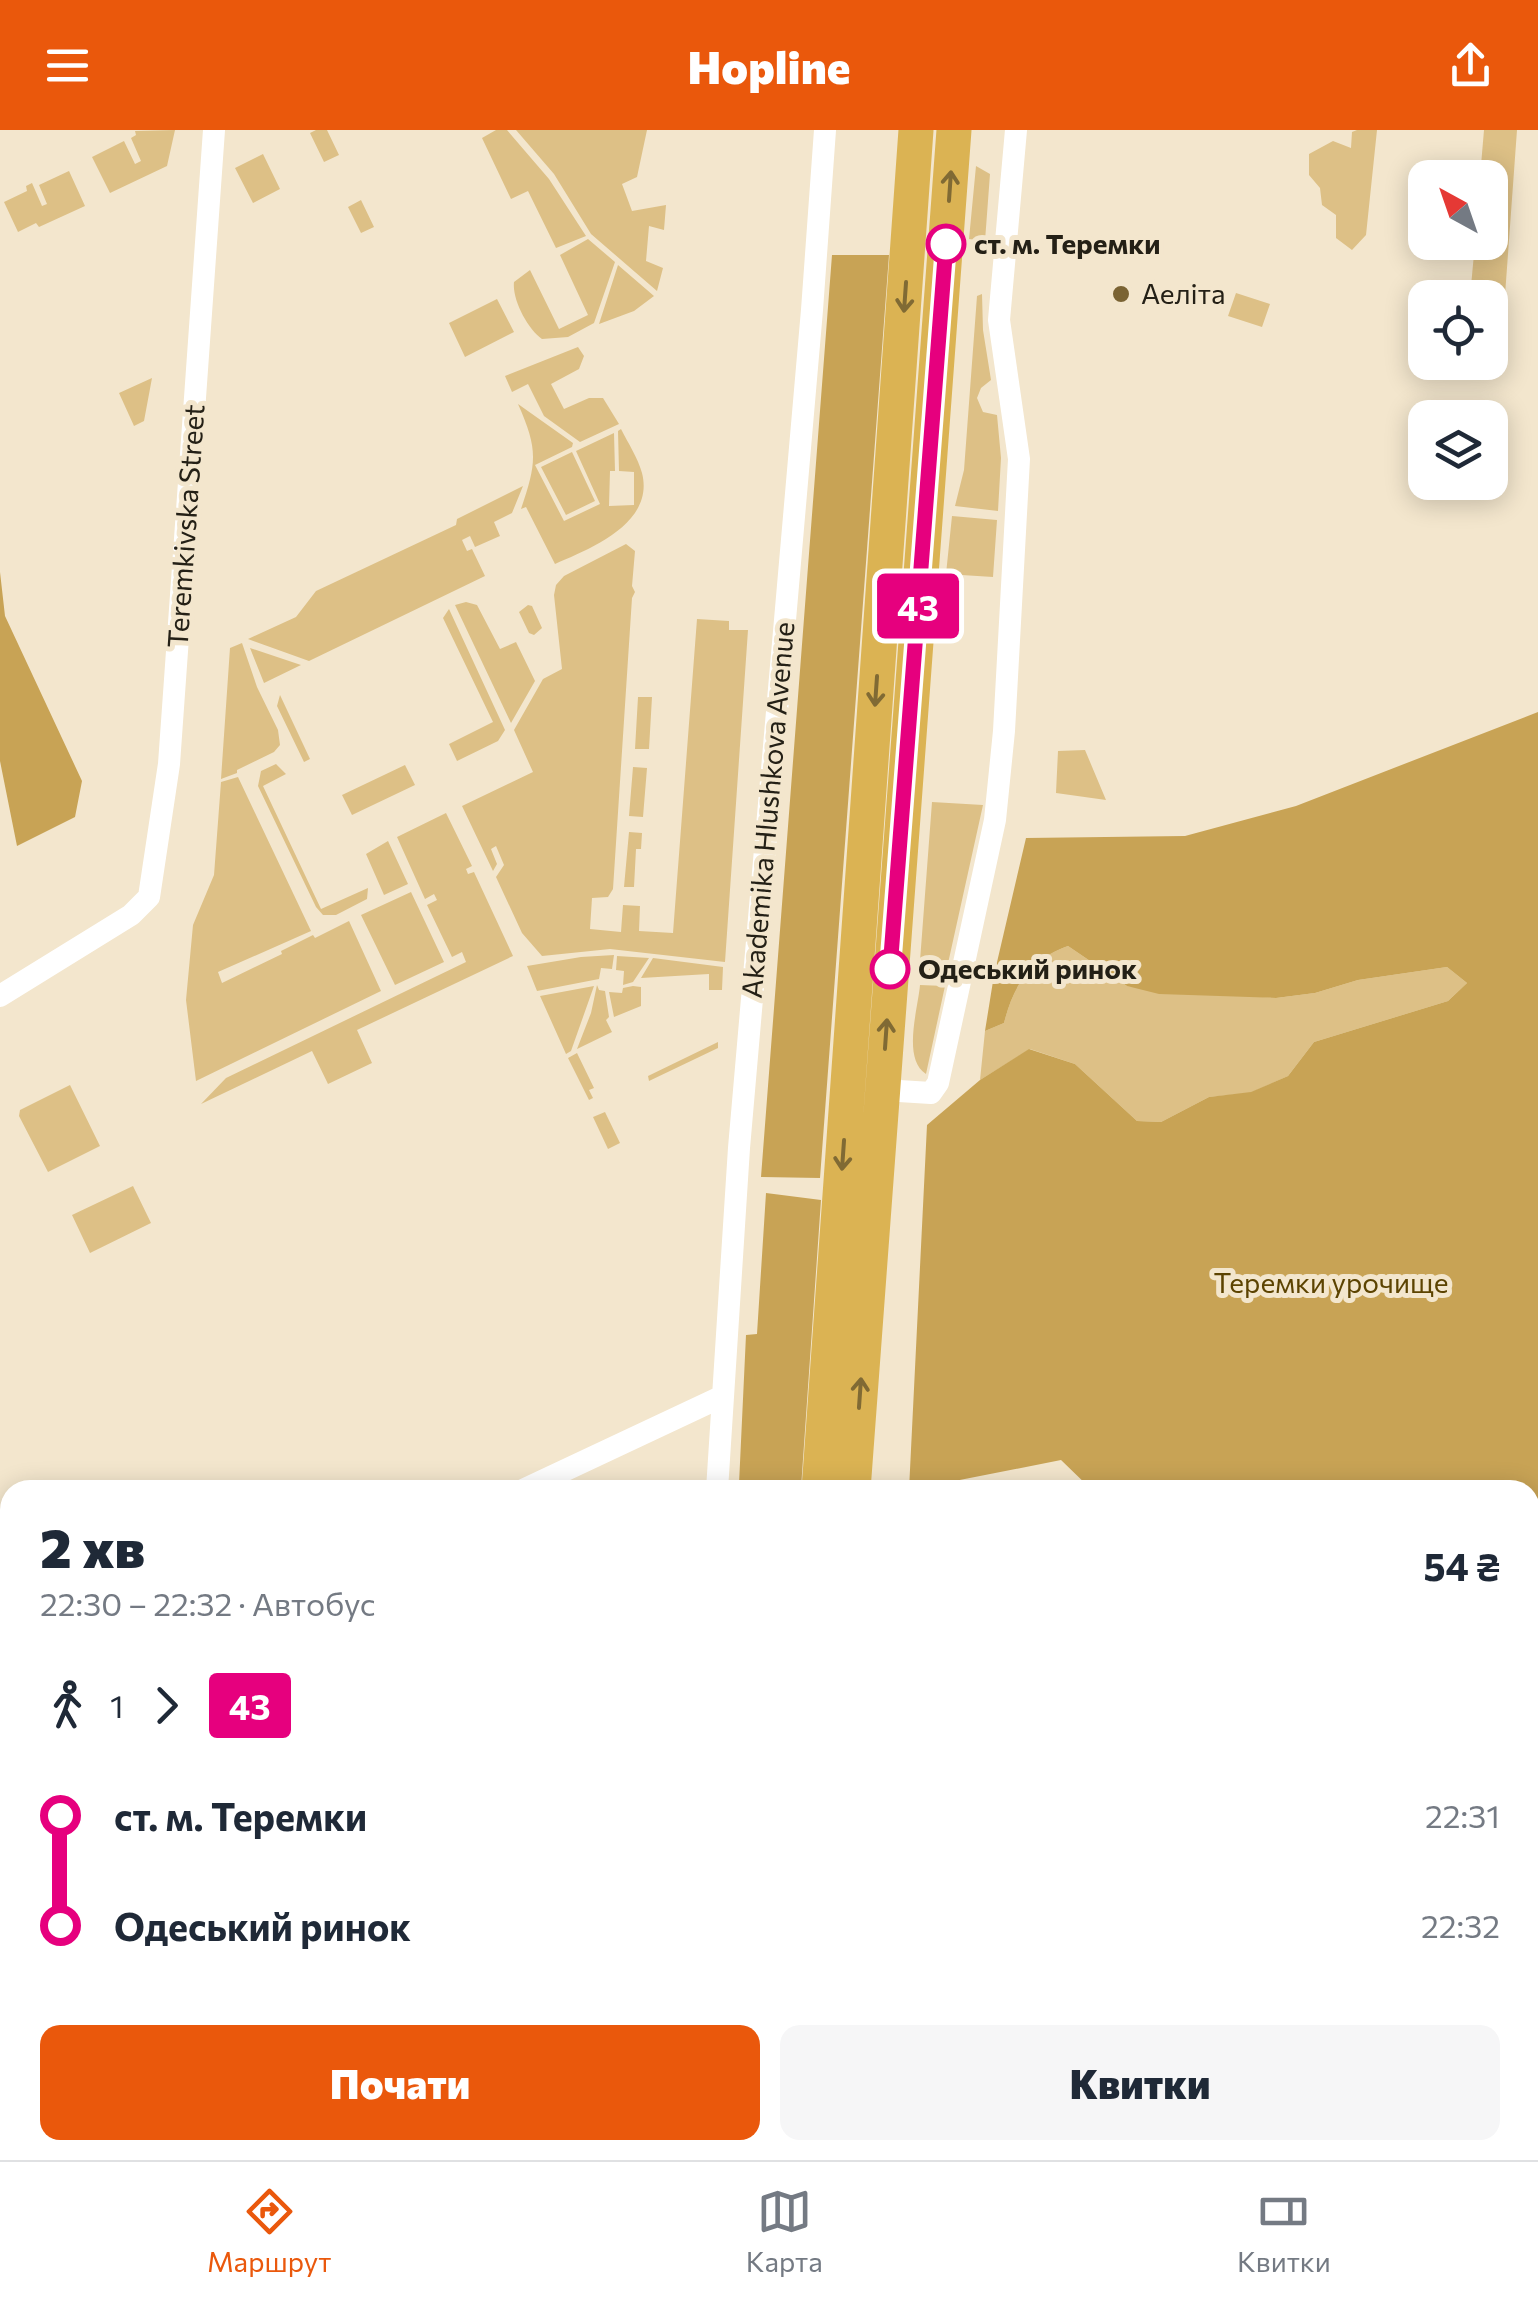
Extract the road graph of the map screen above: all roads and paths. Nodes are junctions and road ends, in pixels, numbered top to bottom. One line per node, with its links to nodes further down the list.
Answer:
1 (214, 130): 6 (street, Teremkivska Street)
2 (825, 130): 8 (street, Akademika Hlushkova Avenue)
3 (916, 130): 11 (highway, one-way to 11)
4 (954, 130): 7 (highway, one-way to 4)
5 (1016, 130): 7 (street)
6 (0, 996)
7 (883, 1090): 12 (highway, one-way to 7)
8 (723, 1396): 9 (street); 10 (street, Akademika Hlushkova Avenue)
9 (544, 1480)
10 (718, 1480)
11 (821, 1480)
12 (853, 1480)

